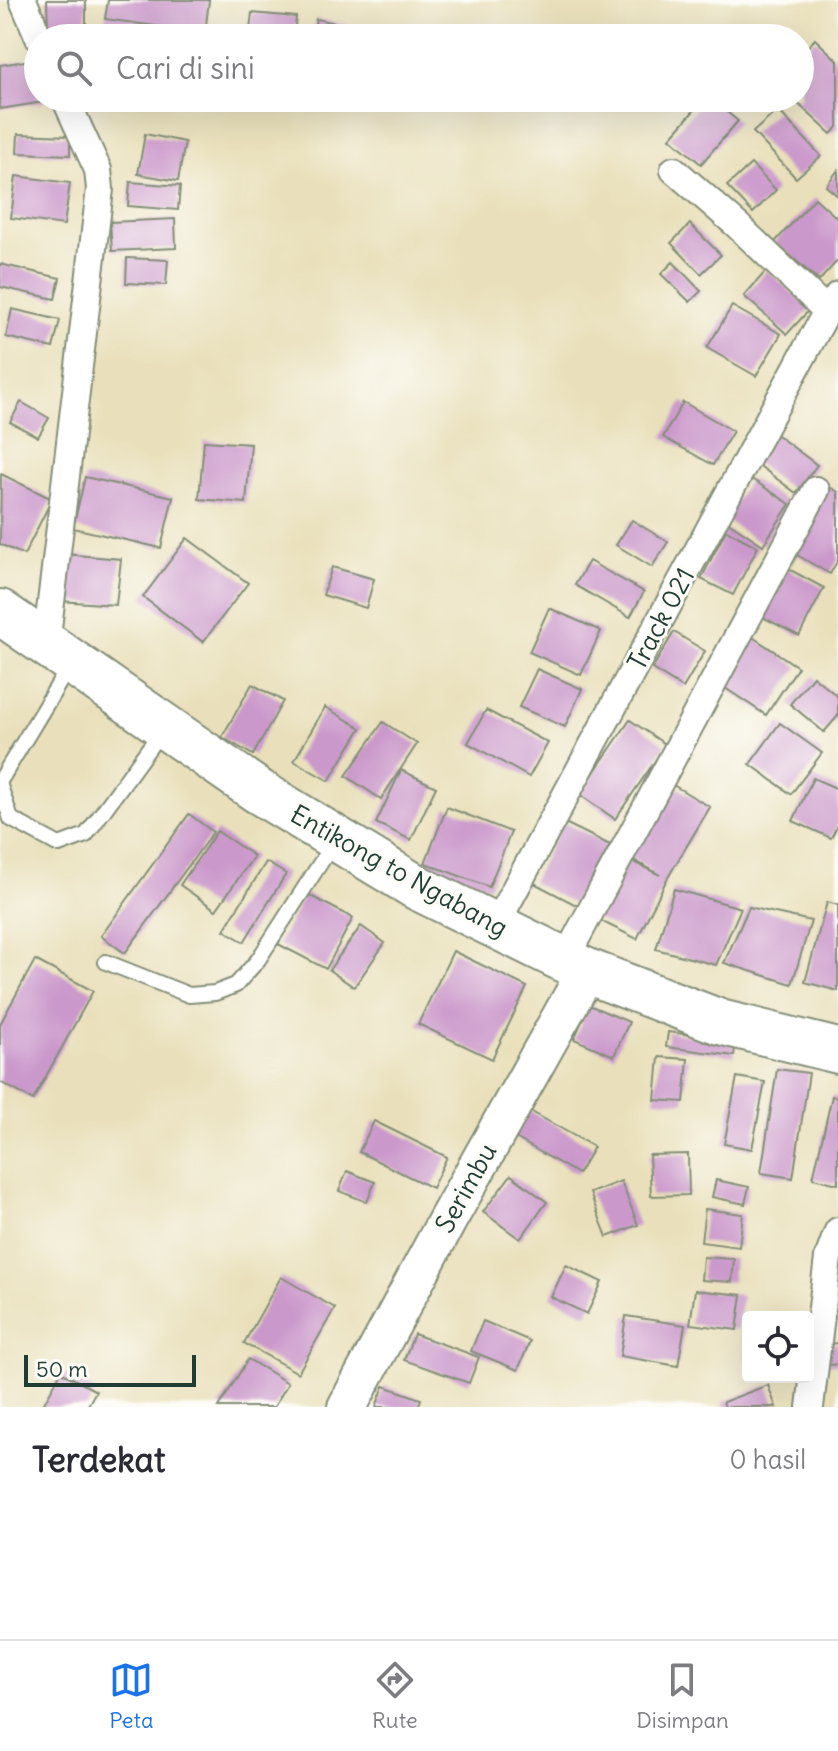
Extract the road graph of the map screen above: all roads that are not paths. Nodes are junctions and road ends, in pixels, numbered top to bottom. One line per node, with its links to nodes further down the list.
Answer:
1 (23, 0): 2 (street)
2 (33, 24)
3 (71, 112): 8 (street)
4 (674, 170): 5 (street)
5 (832, 303): 12 (street, Track 021)
6 (816, 490): 14 (street)
7 (0, 612): 8 (highway, Entikong to Ngabang)
8 (58, 654): 9 (highway, Entikong to Ngabang); 10 (lane)
9 (165, 727): 10 (lane); 11 (highway, Entikong to Ngabang)
10 (0, 783)
11 (336, 838): 12 (highway, Entikong to Ngabang); 13 (lane)
12 (495, 926): 14 (highway, Entikong to Ngabang)
13 (106, 962)
14 (576, 966): 15 (highway, Entikong to Ngabang); 17 (main road, Serimbu)
15 (838, 1051)
16 (838, 1231): 18 (street)
17 (347, 1407)
18 (810, 1407)

